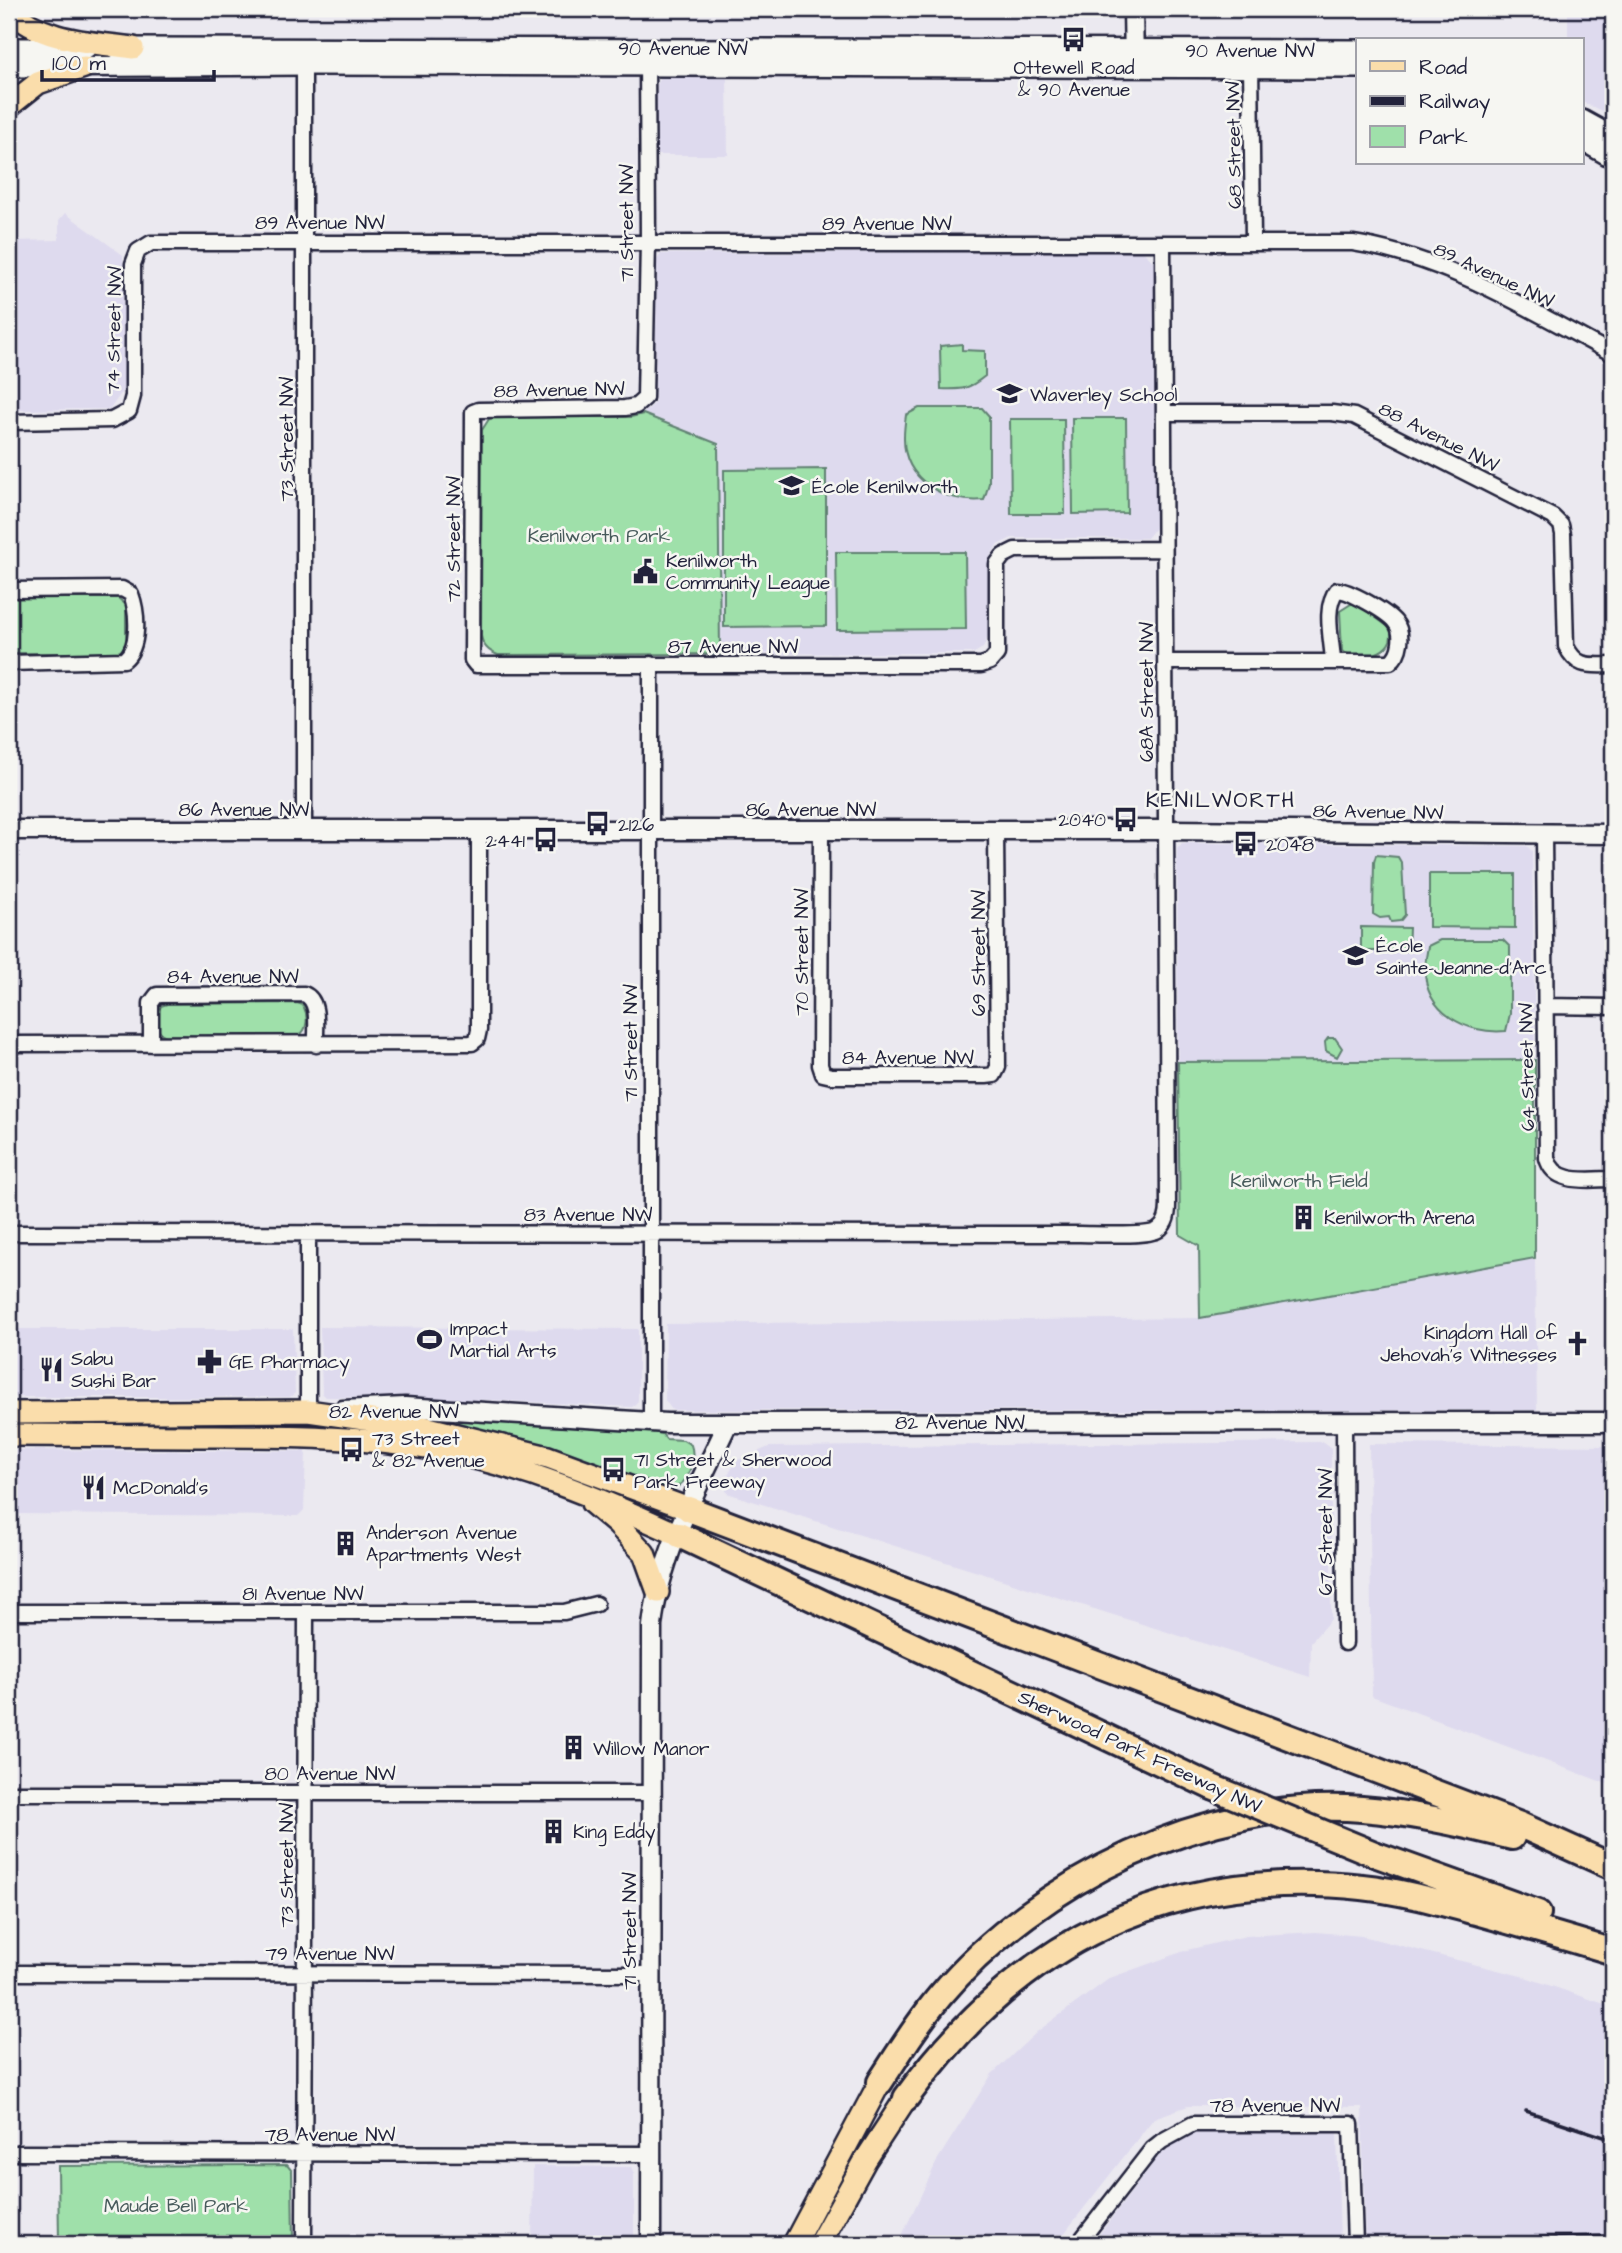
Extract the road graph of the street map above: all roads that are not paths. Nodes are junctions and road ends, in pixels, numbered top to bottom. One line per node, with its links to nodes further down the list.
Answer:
1 (9, 9): 4 (main road)
2 (1133, 9): 8 (street)
3 (9, 48): 4 (main road, 90 Avenue NW)
4 (133, 48): 6 (main road, 90 Avenue NW)
5 (1356, 50): 9 (main road, 90 Avenue NW)
6 (304, 57): 7 (main road, 90 Avenue NW); 11 (main road, 90 Avenue NW); 18 (street, 73 Street NW)
7 (647, 57): 8 (main road, 90 Avenue NW); 19 (street, 71 Street NW)
8 (1134, 58): 9 (main road, 90 Avenue NW)
9 (1251, 59): 12 (main road, 90 Avenue NW); 20 (street, 68 Street NW)
10 (9, 67): 11 (main road, 90 Avenue NW)
11 (84, 67): 13 (main road)
12 (1356, 68)
13 (9, 106)
14 (1584, 121): 15 (main road)
15 (1613, 137)
16 (1584, 141): 17 (main road)
17 (1613, 159)
18 (305, 242): 19 (street, 89 Avenue NW); 22 (street, 89 Avenue NW); 36 (street, 73 Street NW)
19 (648, 242): 21 (street, 89 Avenue NW); 24 (street, 71 Street NW)
20 (1253, 242): 21 (street, 89 Avenue NW); 23 (street, 89 Avenue NW)
21 (1163, 243): 26 (street, 68A Street NW)
22 (138, 251): 27 (street, 74 Street NW)
23 (1613, 354)
24 (645, 398): 25 (street, 88 Avenue NW)
25 (473, 412): 34 (street, 72 Street NW)
26 (1164, 413): 28 (street, 68A Street NW); 35 (street, 88 Avenue NW)
27 (9, 422)
28 (1164, 550): 31 (street, 68A Street NW); 33 (street, 87 Avenue NW)
29 (9, 590): 32 (street)
30 (1333, 661): 30 (street); 31 (street)
31 (1166, 662): 41 (street, 68A Street NW)
32 (9, 663)
33 (652, 664): 34 (street, 87 Avenue NW); 42 (street, 71 Street NW)
34 (476, 665)
35 (1613, 665)
36 (304, 829): 37 (street, 86 Avenue NW); 38 (street, 86 Avenue NW)
37 (9, 830)
38 (479, 830): 42 (street, 86 Avenue NW); 49 (street)
39 (821, 830): 40 (street, 86 Avenue NW); 42 (street, 86 Avenue NW); 50 (street, 70 Street NW)
40 (996, 830): 41 (street, 86 Avenue NW); 51 (street, 69 Street NW)
41 (1166, 830): 43 (street, 86 Avenue NW); 53 (street, 68A Street NW)
42 (651, 831): 56 (street, 71 Street NW)
43 (1544, 834): 44 (street, 86 Avenue NW); 45 (street, 64 Street NW)
44 (1613, 834)
45 (1545, 1006): 46 (street); 52 (street, 64 Street NW)
46 (1613, 1007)
47 (9, 1044): 48 (street)
48 (150, 1044): 49 (street); 49 (street, 84 Avenue NW)
49 (316, 1045)
50 (823, 1074): 51 (street, 84 Avenue NW)
51 (994, 1075)
52 (1613, 1179)
53 (1164, 1224): 56 (street, 83 Avenue NW)
54 (9, 1233): 55 (street, 83 Avenue NW)
55 (308, 1233): 56 (street, 83 Avenue NW); 57 (street)
56 (651, 1234): 60 (street, 71 Street NW)
57 (308, 1411): 58 (main road, 82 Avenue NW); 60 (street, 82 Avenue NW); 65 (main road, 82 Avenue NW)
58 (9, 1413)
59 (1344, 1421): 61 (street, 82 Avenue NW); 62 (street, 82 Avenue NW); 71 (street, 67 Street NW)
60 (651, 1422): 62 (street, 82 Avenue NW)
61 (1613, 1422)
62 (728, 1423): 65 (street, 71 Street NW)
63 (9, 1435): 64 (main road, 82 Avenue NW)
64 (577, 1490): 66 (main road, 82 Avenue NW); 67 (main road)
65 (689, 1509): 66 (street, 71 Street NW); 75 (highway)
66 (679, 1535): 67 (street, 71 Street NW); 76 (highway, Sherwood Park Freeway NW, bridge)
67 (659, 1592): 74 (street, 71 Street NW)
68 (596, 1604): 70 (street, 81 Avenue NW)
69 (9, 1612): 70 (street, 81 Avenue NW)
70 (306, 1612): 72 (street, 73 Street NW)
71 (1345, 1643)
72 (305, 1792): 73 (street, 80 Avenue NW); 74 (street, 80 Avenue NW); 78 (street, 73 Street NW)
73 (9, 1793)
74 (651, 1793): 80 (street, 71 Street NW)
75 (1613, 1868): 81 (highway)
76 (1613, 1938)
77 (1613, 1952): 82 (highway)
78 (305, 1972): 79 (street, 79 Avenue NW); 80 (street, 79 Avenue NW); 84 (street, 73 Street NW)
79 (9, 1973)
80 (650, 1974): 85 (street, 71 Street NW)
81 (880, 2082): 88 (main road)
82 (906, 2098): 89 (main road)
83 (9, 2153): 84 (street, 78 Avenue NW)
84 (305, 2154): 85 (street, 78 Avenue NW); 86 (street, 73 Street NW)
85 (651, 2154): 87 (street, 71 Street NW)
86 (304, 2244)
87 (650, 2244)
88 (794, 2244)
89 (819, 2244)
90 (1077, 2244): 91 (street, 78 Avenue NW)
91 (1355, 2244)

